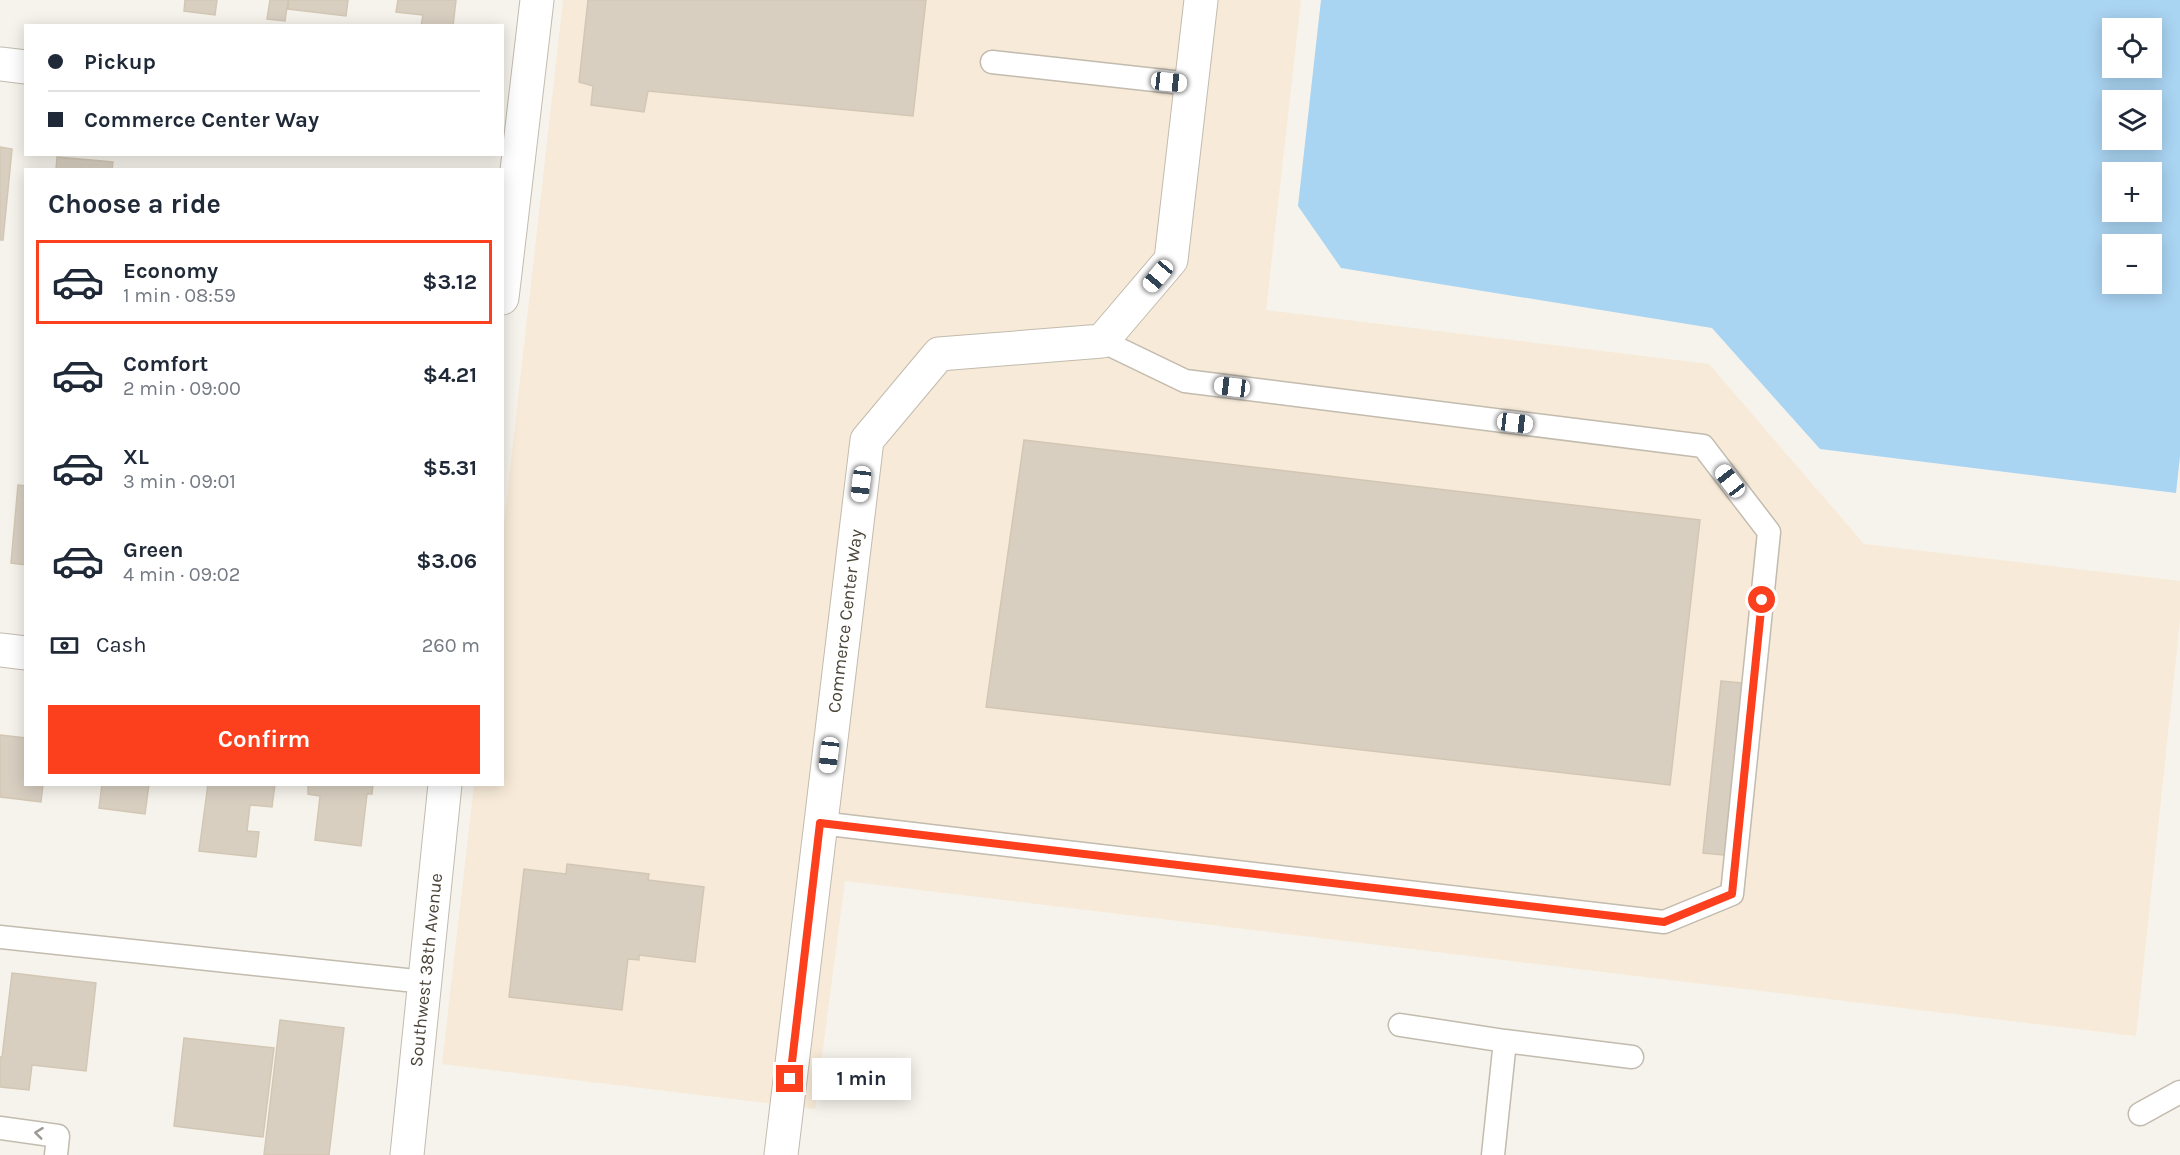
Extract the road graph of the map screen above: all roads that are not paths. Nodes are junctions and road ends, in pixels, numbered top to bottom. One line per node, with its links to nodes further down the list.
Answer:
1 (537, 0): 7 (street)
2 (1201, 0): 6 (street)
3 (992, 62): 6 (lane)
4 (0, 64): 5 (street)
5 (24, 67)
6 (1191, 84): 9 (street)
7 (513, 122): 8 (street)
8 (504, 266)
9 (1102, 341): 13 (street, Commerce Center Way); 13 (lane)
10 (0, 650): 11 (street)
11 (24, 653)
12 (446, 786): 15 (street, Southwest 38th Avenue)
13 (820, 823): 24 (street, Commerce Center Way)
14 (0, 937): 15 (lane)
15 (425, 982): 23 (street, Southwest 38th Avenue)
16 (1400, 1024): 17 (lane)
17 (1505, 1041): 18 (lane); 25 (lane)
18 (1632, 1057)
19 (2180, 1092): 20 (lane)
20 (2140, 1114)
21 (0, 1128): 22 (lane, one-way to 21)
22 (56, 1155)
23 (407, 1155)
24 (780, 1155)
25 (1493, 1155)

